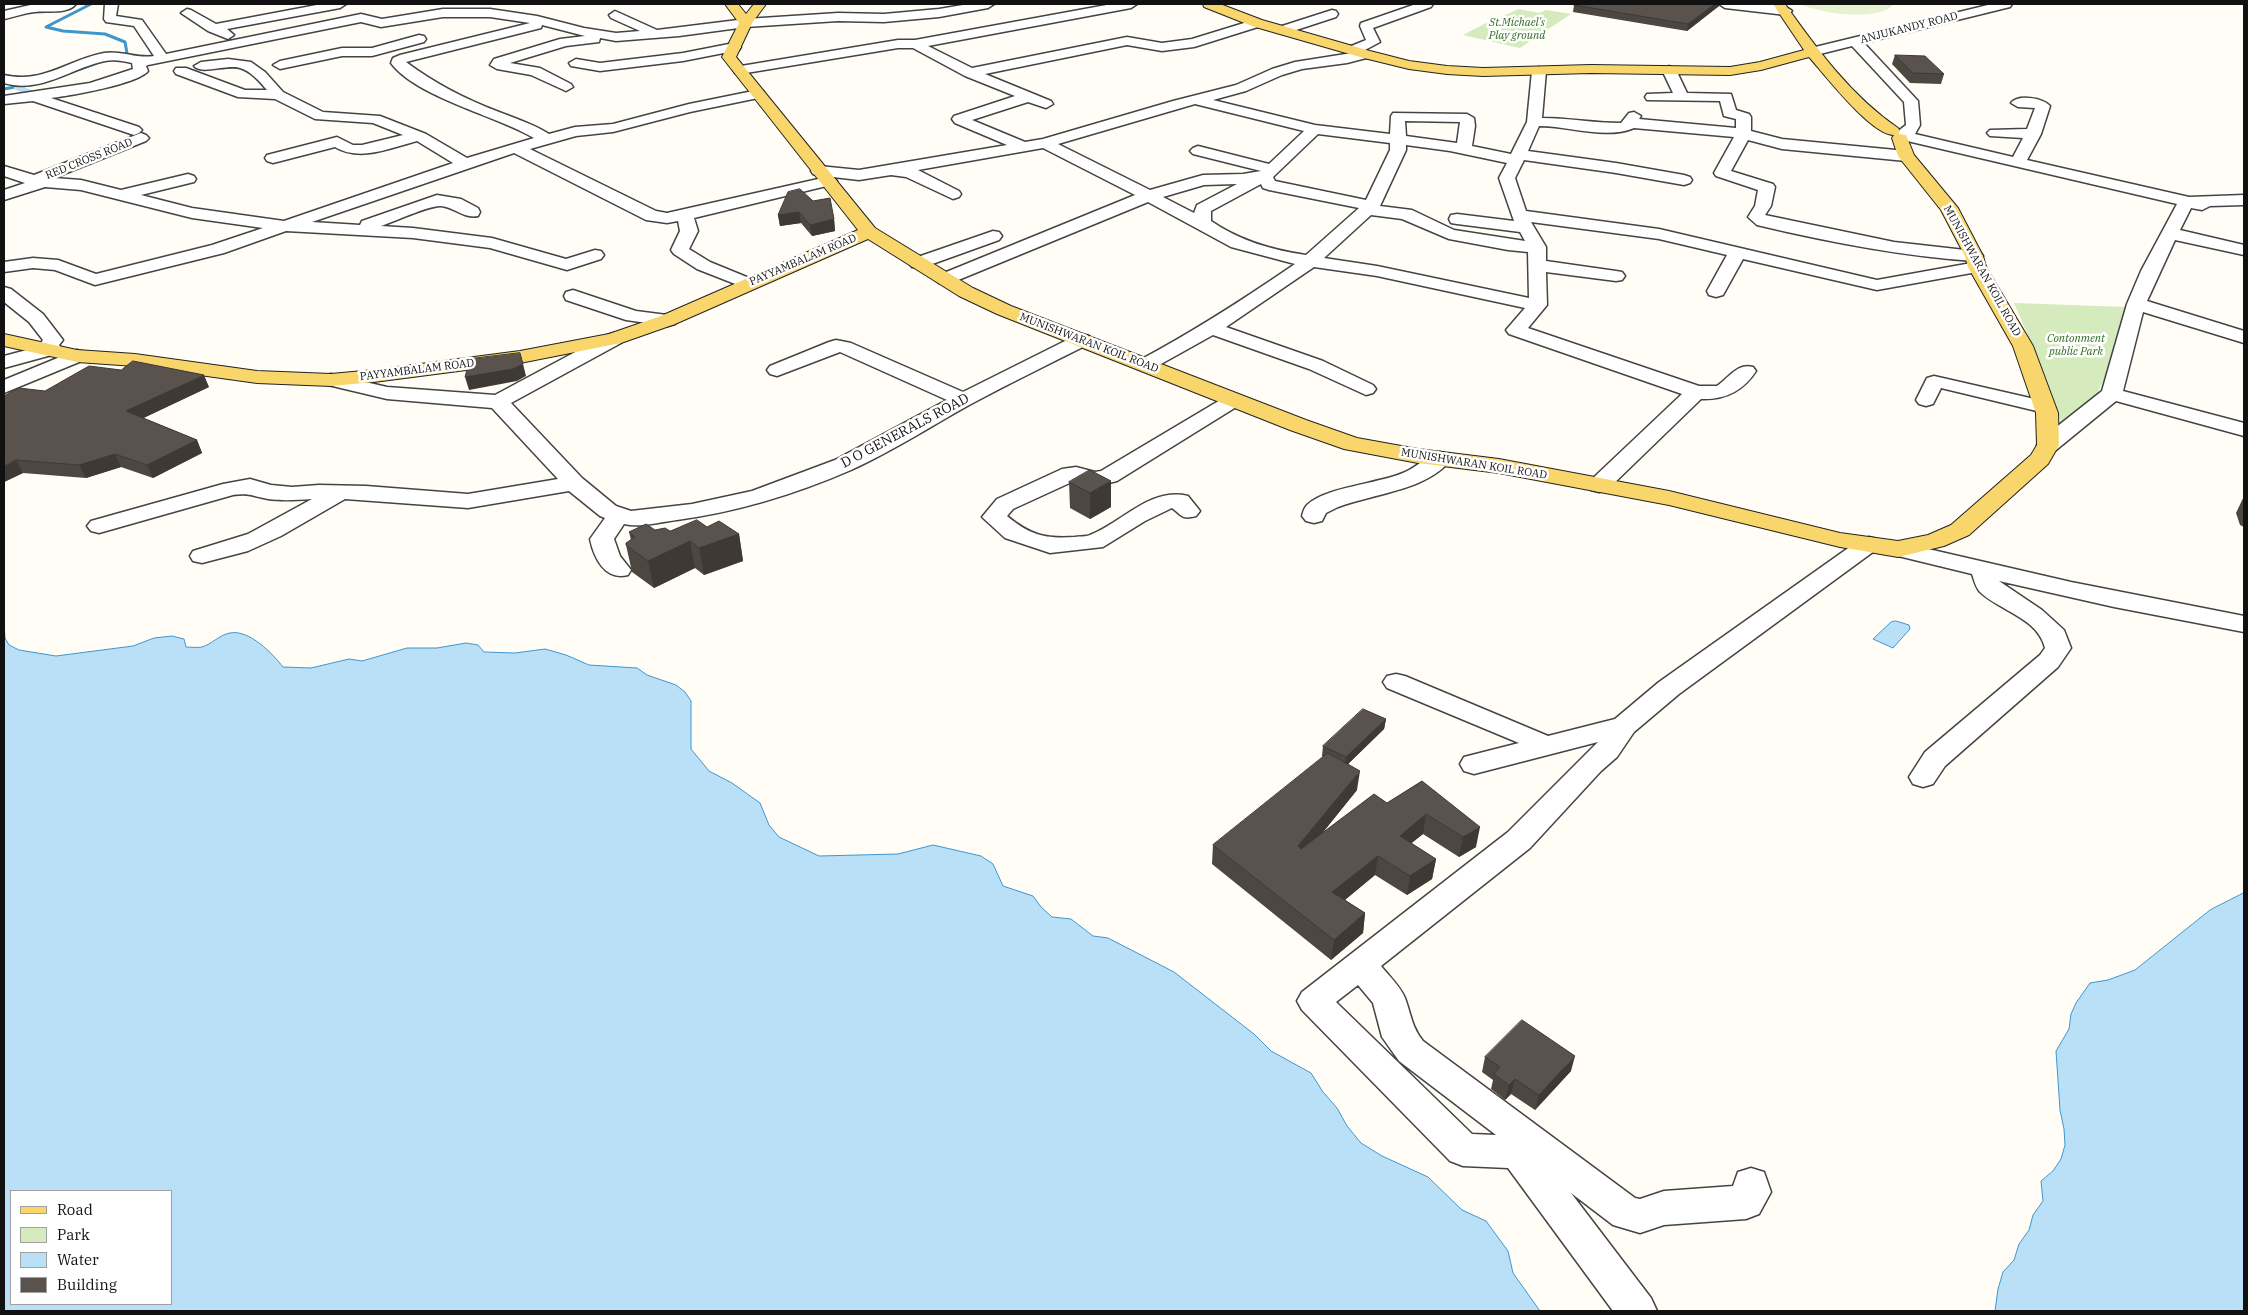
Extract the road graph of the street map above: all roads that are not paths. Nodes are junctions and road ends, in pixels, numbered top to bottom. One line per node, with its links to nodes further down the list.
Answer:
1 (70, 4): 18 (street)
2 (112, 4): 40 (street)
3 (333, 4): 25 (street)
4 (416, 4): 15 (street)
5 (731, 4): 23 (main road)
6 (760, 4): 23 (main road)
7 (988, 4): 16 (street)
8 (1131, 4): 28 (street)
9 (1209, 4): 20 (main road)
10 (1427, 4): 38 (street)
11 (1725, 4): 13 (street)
12 (2006, 4): 33 (street, ANJUKANDY ROAD)
13 (1783, 8): 39 (main road, MUNISHWARAN KOIL ROAD)
14 (187, 13): 25 (street)
15 (443, 13): 22 (street); 34 (street)
16 (939, 13): 23 (street); 28 (street)
17 (1332, 14): 26 (street)
18 (4, 15)
19 (615, 15): 30 (street)
20 (1235, 15): 21 (street); 24 (main road)
21 (1217, 20)
22 (549, 22): 31 (street); 36 (street)
23 (746, 23): 27 (street); 37 (main road)
24 (1257, 23): 26 (main road); 32 (street)
25 (214, 28): 34 (street)
26 (1284, 30): 38 (main road)
27 (679, 32): 30 (street); 37 (street)
28 (981, 32): 35 (street)
29 (1163, 32): 32 (street)
30 (660, 34): 31 (street)
31 (610, 37): 50 (street)
32 (1127, 41): 48 (street)
33 (1855, 41): 39 (street, ANJUKANDY ROAD); 67 (street)
34 (242, 42): 40 (street)
35 (915, 44): 44 (street); 48 (street)
36 (454, 45): 42 (street); 68 (street)
37 (727, 48): 41 (street); 44 (main road, MUNISHWARAN KOIL ROAD)
38 (1360, 52): 46 (main road); 58 (street)
39 (1812, 52): 45 (main road); 67 (main road, MUNISHWARAN KOIL ROAD)
40 (162, 58): 43 (street)
41 (576, 63)
42 (280, 65)
43 (142, 66): 47 (street); 49 (street); 54 (street)
44 (740, 70): 51 (main road, MUNISHWARAN KOIL ROAD)
45 (1669, 70): 46 (main road); 53 (street)
46 (1540, 71): 61 (street)
47 (168, 72): 52 (street); 52 (street)
48 (970, 74): 55 (street)
49 (4, 79)
50 (566, 87)
51 (758, 94): 68 (street); 82 (main road, MUNISHWARAN KOIL ROAD)
52 (278, 95): 66 (street)
53 (1682, 96): 56 (street); 64 (street)
54 (31, 97): 57 (street); 85 (street, RED CROSS ROAD)
55 (1028, 97): 59 (street); 71 (street)
56 (1652, 97)
57 (4, 100)
58 (1195, 100): 62 (street); 70 (street)
59 (1046, 104)
60 (2016, 110): 65 (street)
61 (1534, 122): 64 (street); 76 (street)
62 (1315, 129): 69 (street); 81 (street)
63 (1995, 133): 65 (street)
64 (1743, 134): 67 (street); 104 (street)
65 (2033, 134): 77 (street)
66 (418, 136): 75 (street); 78 (street)
67 (1902, 139): 77 (street); 111 (main road, MUNISHWARAN KOIL ROAD)
68 (548, 140): 72 (street)
69 (1399, 140): 73 (street); 73 (street); 92 (street)
70 (1045, 143): 71 (street); 89 (street)
71 (1024, 147): 79 (street)
72 (516, 148): 78 (street); 93 (street)
73 (1464, 148): 76 (street)
74 (1198, 151): 81 (street)
75 (273, 158)
76 (1517, 158): 84 (street); 97 (street)
77 (2017, 162): 91 (street)
78 (464, 163): 99 (street)
79 (891, 170): 82 (street); 86 (street)
80 (4, 171): 85 (street)
81 (1268, 173): 89 (street); 92 (street); 98 (street)
82 (824, 176): 93 (street); 101 (main road, MUNISHWARAN KOIL ROAD)
83 (188, 179): 88 (street)
84 (1684, 180)
85 (46, 181): 87 (street); 88 (street)
86 (953, 194)
87 (4, 195)
88 (119, 196): 99 (street)
89 (1148, 196): 98 (street); 116 (street)
90 (2244, 200): 91 (street)
91 (2186, 202): 96 (street); 102 (street)
92 (1369, 207): 95 (street); 110 (street)
93 (687, 210): 117 (street)
94 (472, 212): 100 (street)
95 (1406, 214): 97 (street); 105 (street)
96 (2244, 215)
97 (1523, 221): 105 (street); 108 (street)
98 (1202, 223): 110 (street)
99 (286, 226): 100 (street); 114 (street)
100 (352, 229): 109 (street)
101 (869, 232): 112 (main road, MUNISHWARAN KOIL ROAD); 117 (main road, PAYYAMBALAM ROAD)
102 (2169, 233): 106 (street); 121 (street)
103 (993, 236): 112 (street)
104 (1867, 244): 107 (street); 107 (street)
105 (1537, 247): 113 (street)
106 (2244, 250)
107 (1927, 252): 111 (street)
108 (1737, 253): 111 (street); 118 (street)
109 (595, 255)
110 (1308, 262): 122 (street); 124 (street)
111 (1976, 262): 144 (main road, MUNISHWARAN KOIL ROAD)
112 (918, 263): 116 (main road, MUNISHWARAN KOIL ROAD)
113 (1537, 265): 115 (street); 122 (street)
114 (4, 267)
115 (1616, 276)
116 (944, 279): 128 (main road, MUNISHWARAN KOIL ROAD)
117 (748, 284): 123 (main road, PAYYAMBALAM ROAD)
118 (1716, 291)
119 (4, 293): 129 (street)
120 (573, 296): 123 (street)
121 (2136, 304): 125 (street); 139 (street)
122 (1538, 305): 138 (street)
123 (668, 320): 126 (main road, PAYYAMBALAM ROAD)
124 (1211, 328): 132 (street); 137 (street)
125 (2244, 337)
126 (614, 339): 135 (main road, PAYYAMBALAM ROAD); 143 (street)
127 (4, 340): 129 (main road, PAYYAMBALAM ROAD)
128 (1082, 340): 132 (main road, MUNISHWARAN KOIL ROAD); 140 (street, D O GENERALS ROAD)
129 (49, 349): 130 (main road, PAYYAMBALAM ROAD); 131 (street)
130 (77, 356): 135 (main road, PAYYAMBALAM ROAD); 136 (street)
131 (4, 362)
132 (1145, 365): 141 (main road, MUNISHWARAN KOIL ROAD)
133 (777, 370): 140 (street)
134 (1746, 371): 138 (street)
135 (331, 380): 143 (street)
136 (4, 387)
137 (1366, 389)
138 (1696, 392): 149 (street)
139 (2112, 394): 145 (street); 146 (street)
140 (964, 400): 152 (street, D O GENERALS ROAD)
141 (1234, 400): 147 (main road, MUNISHWARAN KOIL ROAD); 151 (street)
142 (1926, 400): 144 (street)
143 (498, 402): 148 (street, D O GENERALS ROAD)
144 (2045, 407): 146 (main road, MUNISHWARAN KOIL ROAD)
145 (2244, 430)
146 (2048, 445): 155 (main road, MUNISHWARAN KOIL ROAD)
147 (1440, 459): 149 (main road, MUNISHWARAN KOIL ROAD); 153 (street)
148 (574, 483): 150 (street); 152 (street, D O GENERALS ROAD)
149 (1599, 485): 155 (main road, MUNISHWARAN KOIL ROAD)
150 (340, 492): 154 (street); 156 (street)
151 (1188, 512)
152 (618, 515): 157 (street)
153 (1314, 516)
154 (100, 526)
155 (1884, 547): 158 (street); 161 (street)
156 (202, 556)
157 (620, 570)
158 (1983, 571): 159 (street); 164 (street)
159 (2244, 624)
160 (1396, 682): 162 (street)
161 (1624, 726): 162 (street); 165 (street)
162 (1547, 747): 163 (street)
163 (1474, 764)
164 (1923, 777)
165 (1361, 964): 166 (street); 167 (street)
166 (1751, 1184)
167 (1637, 1311)

